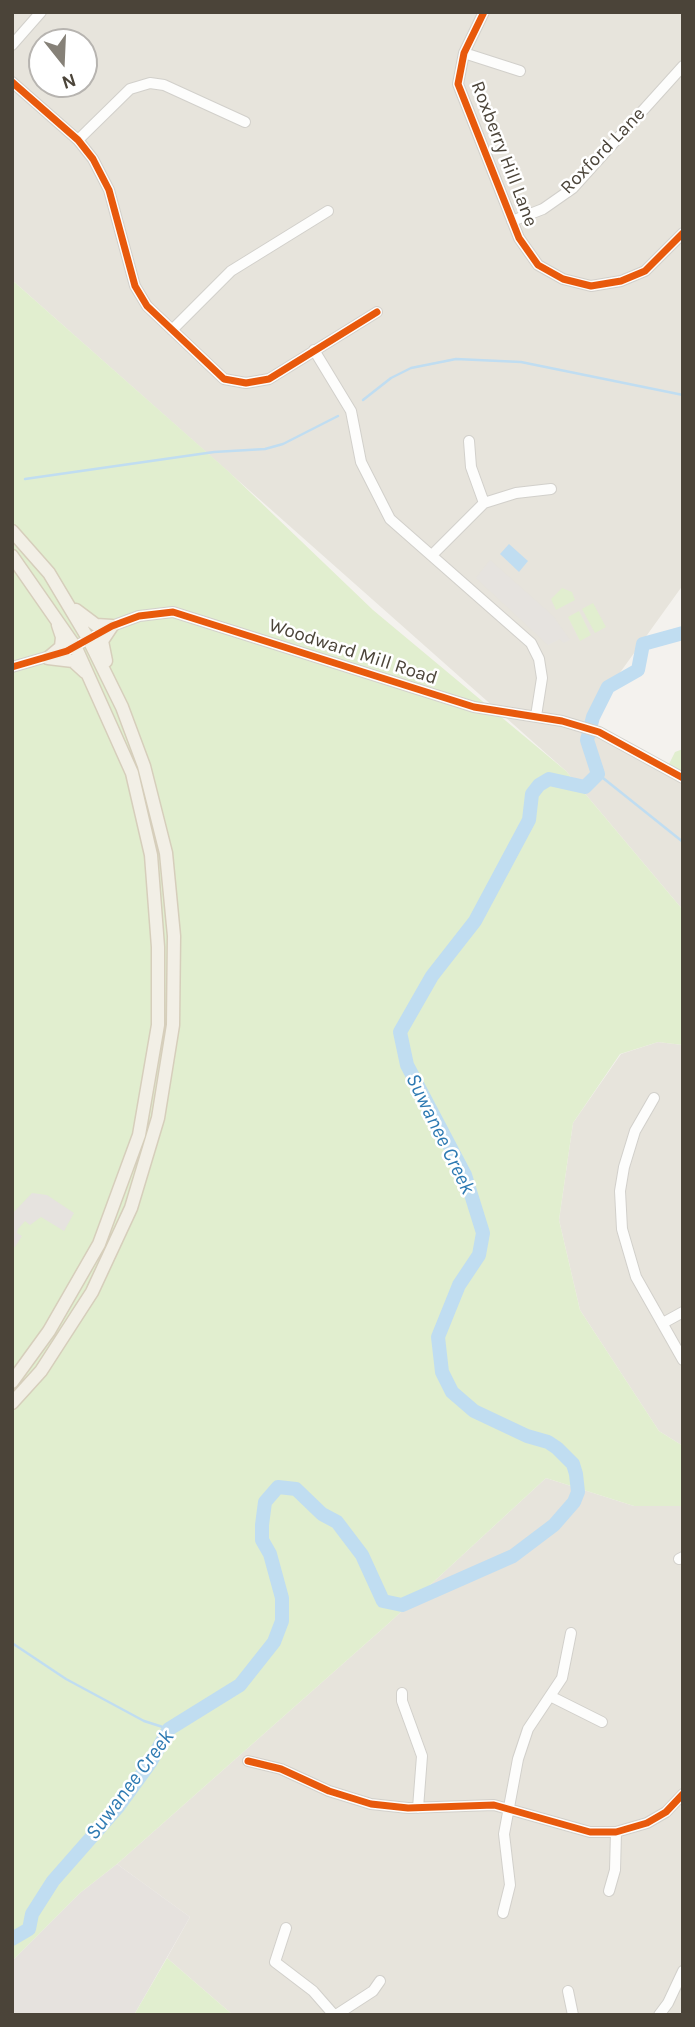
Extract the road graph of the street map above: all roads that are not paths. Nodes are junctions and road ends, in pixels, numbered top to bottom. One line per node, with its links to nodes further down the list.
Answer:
1 (41, 12): 3 (street)
2 (484, 12): 4 (street, Roxberry Hill Lane)
3 (12, 45)
4 (464, 53): 6 (street); 11 (street, Roxberry Hill Lane)
5 (683, 66): 11 (street, Roxford Lane)
6 (520, 71)
7 (12, 82): 9 (street)
8 (245, 122): 9 (street)
9 (78, 140): 14 (street)
10 (328, 211): 14 (street)
11 (512, 221): 12 (street, Roxberry Hill Lane)
12 (683, 233)
13 (377, 312): 15 (street)
14 (172, 330): 15 (street)
15 (314, 350): 20 (street)
16 (468, 441): 18 (street)
17 (551, 489): 18 (street)
18 (484, 503): 20 (street)
19 (12, 531): 22 (main road)
20 (432, 555): 31 (street)
21 (12, 556): 23 (main road)
22 (65, 599): 24 (main road); 25 (main road)
23 (53, 612): 26 (main road); 27 (main road)
24 (112, 626): 25 (street, Woodward Mill Road); 30 (main road); 31 (street, Woodward Mill Road)
25 (89, 640): 26 (street, Woodward Mill Road); 30 (main road)
26 (76, 648): 27 (street, Woodward Mill Road); 29 (main road)
27 (48, 658): 28 (street, Woodward Mill Road); 29 (main road)
28 (12, 667)
29 (90, 677): 37 (main road)
30 (122, 707): 38 (main road)
31 (536, 716): 32 (street, Woodward Mill Road)
32 (683, 778)
33 (654, 1098): 35 (street)
34 (683, 1312): 35 (street)
35 (663, 1323): 36 (street)
36 (683, 1360)
37 (12, 1382)
38 (12, 1403)
39 (571, 1633): 41 (street)
40 (402, 1693): 46 (street)
41 (552, 1696): 42 (street); 45 (street)
42 (602, 1722)
43 (248, 1761): 46 (street)
44 (683, 1794): 47 (street)
45 (508, 1807): 46 (street); 47 (street); 49 (street)
46 (418, 1808)
47 (616, 1832): 48 (street)
48 (609, 1891)
49 (503, 1913)
50 (286, 1928): 55 (street)
51 (683, 1971): 54 (street)
52 (380, 1981): 55 (street)
53 (568, 1992): 56 (street)
54 (661, 2014)
55 (335, 2015)
56 (573, 2015)

